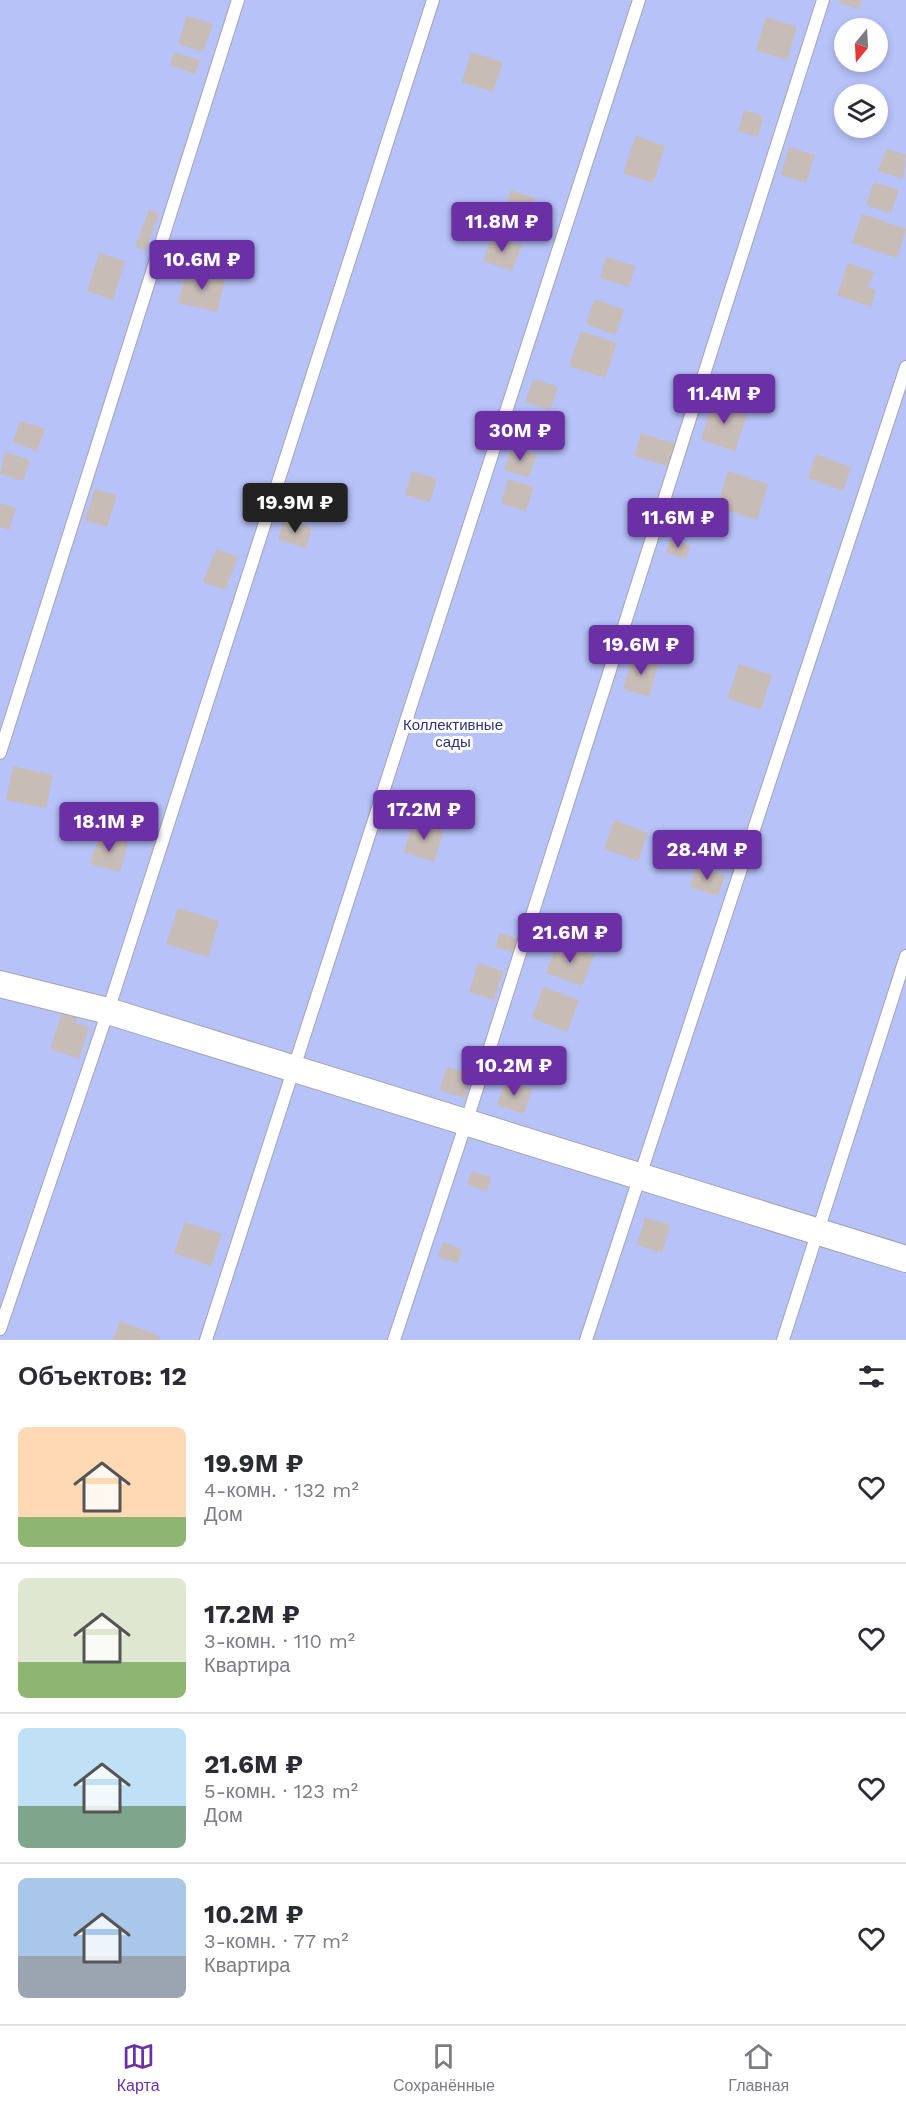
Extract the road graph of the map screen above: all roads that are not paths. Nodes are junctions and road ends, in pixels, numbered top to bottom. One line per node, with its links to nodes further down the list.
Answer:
1 (238, 0): 6 (lane)
2 (433, 0): 9 (lane)
3 (639, 0): 10 (lane)
4 (823, 0): 11 (lane)
5 (906, 367): 12 (lane)
6 (0, 753)
7 (906, 956): 13 (lane)
8 (0, 984): 9 (street)
9 (108, 1011): 10 (street); 15 (lane)
10 (292, 1070): 11 (street); 16 (lane)
11 (466, 1123): 12 (street); 17 (lane)
12 (642, 1177): 13 (street); 18 (lane)
13 (817, 1231): 14 (street); 19 (lane)
14 (906, 1259)
15 (0, 1329)
16 (206, 1340)
17 (394, 1340)
18 (586, 1340)
19 (783, 1340)

